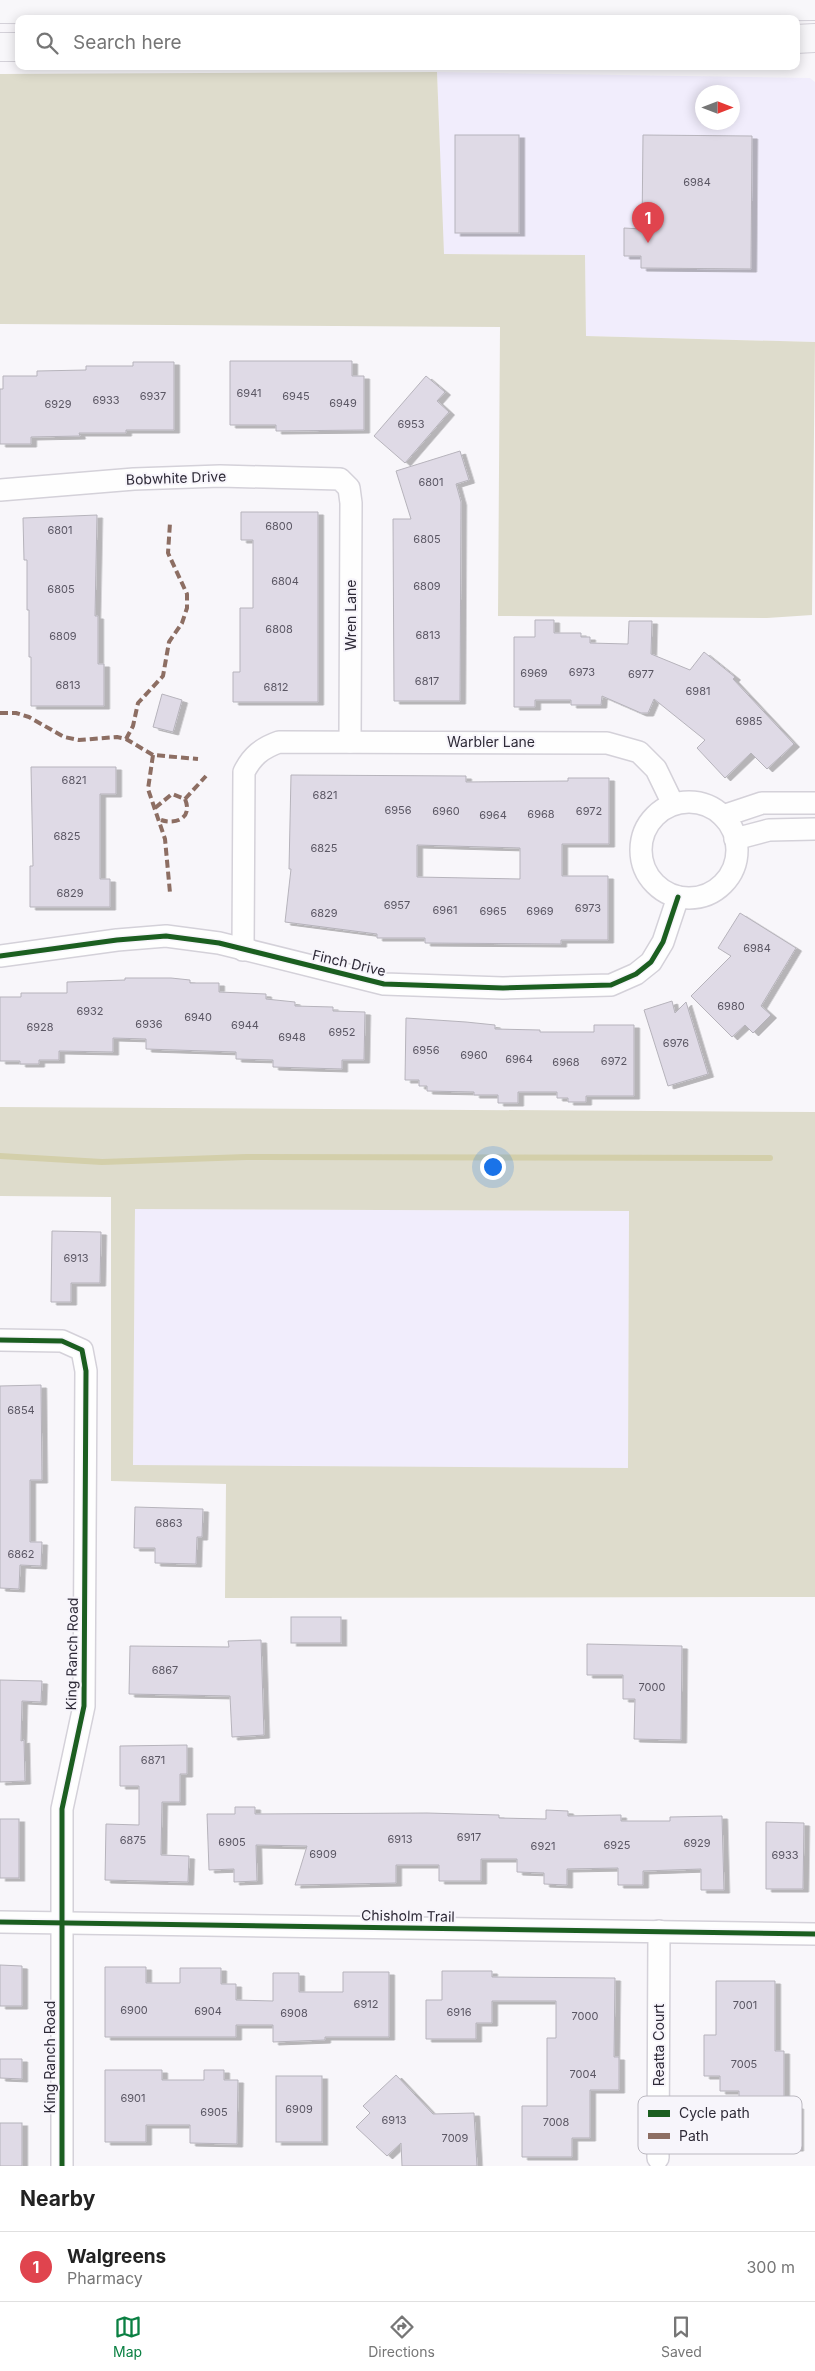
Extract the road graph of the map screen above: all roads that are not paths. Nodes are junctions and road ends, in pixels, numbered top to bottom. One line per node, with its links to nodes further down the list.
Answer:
1 (791, 3): 2 (main road); 3 (main road)
2 (815, 6)
3 (0, 9)
4 (815, 38): 5 (main road)
5 (800, 39)
6 (0, 47): 7 (main road)
7 (15, 47)
8 (349, 488): 9 (street, Bobwhite Drive); 10 (street, Wren Lane)
9 (0, 490)
10 (350, 742): 12 (street, Warbler Lane); 17 (street, Warbler Lane)
11 (815, 803): 13 (street)
12 (673, 804): 13 (street); 16 (street)
13 (723, 816): 15 (street)
14 (815, 829): 15 (street)
15 (735, 839): 16 (street)
16 (678, 897): 17 (street, Finch Drive)
17 (243, 950): 18 (street, Finch Drive)
18 (0, 956)
19 (0, 1340): 21 (street, King Ranch Road)
20 (0, 1922): 21 (street, Chisholm Trail)
21 (62, 1922): 22 (street, Chisholm Trail); 27 (street, King Ranch Road)
22 (659, 1931): 23 (street, Chisholm Trail); 24 (street, Reatta Court)
23 (815, 1934)
24 (658, 2096)
25 (658, 2154): 26 (street, Reatta Court)
26 (658, 2158)
27 (62, 2166)

